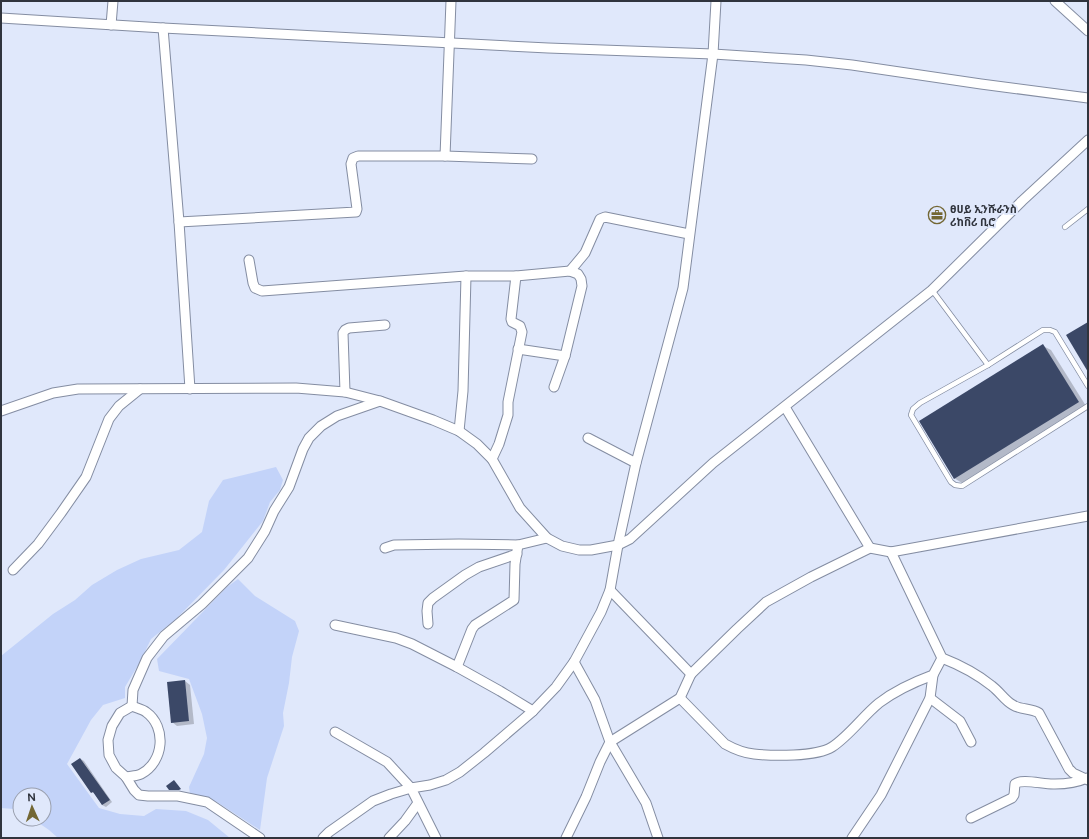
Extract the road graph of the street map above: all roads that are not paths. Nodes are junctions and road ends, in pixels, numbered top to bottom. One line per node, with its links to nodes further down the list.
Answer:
1 (113, 1): 6 (street)
2 (451, 1): 9 (street)
3 (716, 1): 10 (street)
4 (1055, 1): 8 (street)
5 (1, 18): 6 (street)
6 (111, 25): 7 (street)
7 (163, 28): 9 (street); 16 (street)
8 (1088, 31)
9 (449, 43): 10 (street); 13 (street)
10 (713, 54): 11 (street); 18 (street)
11 (1088, 98)
12 (1088, 140): 23 (street)
13 (445, 156): 14 (street); 16 (street)
14 (532, 159)
15 (1088, 209): 17 (lane)
16 (179, 222): 31 (street)
17 (1065, 227)
18 (689, 234): 20 (street); 40 (street)
19 (249, 260): 21 (street)
20 (570, 272): 22 (street); 26 (street)
21 (466, 276): 22 (street); 37 (street)
22 (516, 276): 25 (street)
23 (932, 290): 27 (lane); 35 (street)
24 (385, 325): 32 (street)
25 (518, 349): 26 (street); 39 (street)
26 (565, 356): 29 (street)
27 (988, 365): 28 (lane); 34 (lane)
28 (1088, 386)
29 (554, 387)
30 (140, 389): 31 (street); 36 (street); 48 (street)
31 (190, 389): 32 (street)
32 (345, 392): 33 (street)
33 (380, 401): 37 (street); 59 (street)
34 (1088, 406)
35 (785, 407): 43 (street); 45 (street)
36 (1, 410)
37 (460, 431): 39 (street)
38 (588, 438): 40 (street)
39 (492, 459): 42 (street)
40 (636, 463): 43 (street)
41 (1088, 516): 47 (street)
42 (547, 538): 43 (street); 46 (street)
43 (618, 545): 49 (street)
44 (384, 548): 46 (street)
45 (870, 548): 47 (street); 55 (street)
46 (518, 549): 50 (street); 54 (street)
47 (890, 552): 52 (street)
48 (13, 570)
49 (610, 590): 53 (street); 55 (street)
50 (428, 624)
51 (335, 625): 54 (street)
52 (942, 658): 56 (street); 65 (street)
53 (574, 662): 60 (street); 62 (street)
54 (457, 667): 60 (street)
55 (691, 674): 57 (street)
56 (933, 675): 57 (street); 58 (street)
57 (680, 698): 62 (street)
58 (930, 698): 63 (street); 75 (street)
59 (132, 706): 64 (street); 64 (street)
60 (533, 711): 66 (street)
61 (335, 732): 66 (street)
62 (610, 742): 73 (street); 74 (street)
63 (971, 742)
64 (126, 777): 69 (street)
65 (1087, 779): 68 (street)
66 (411, 788): 67 (street); 70 (street)
67 (418, 803): 71 (street); 72 (street)
68 (970, 818)
69 (260, 838)
70 (323, 838)
71 (389, 838)
72 (436, 838)
73 (566, 838)
74 (658, 838)
75 (852, 838)

